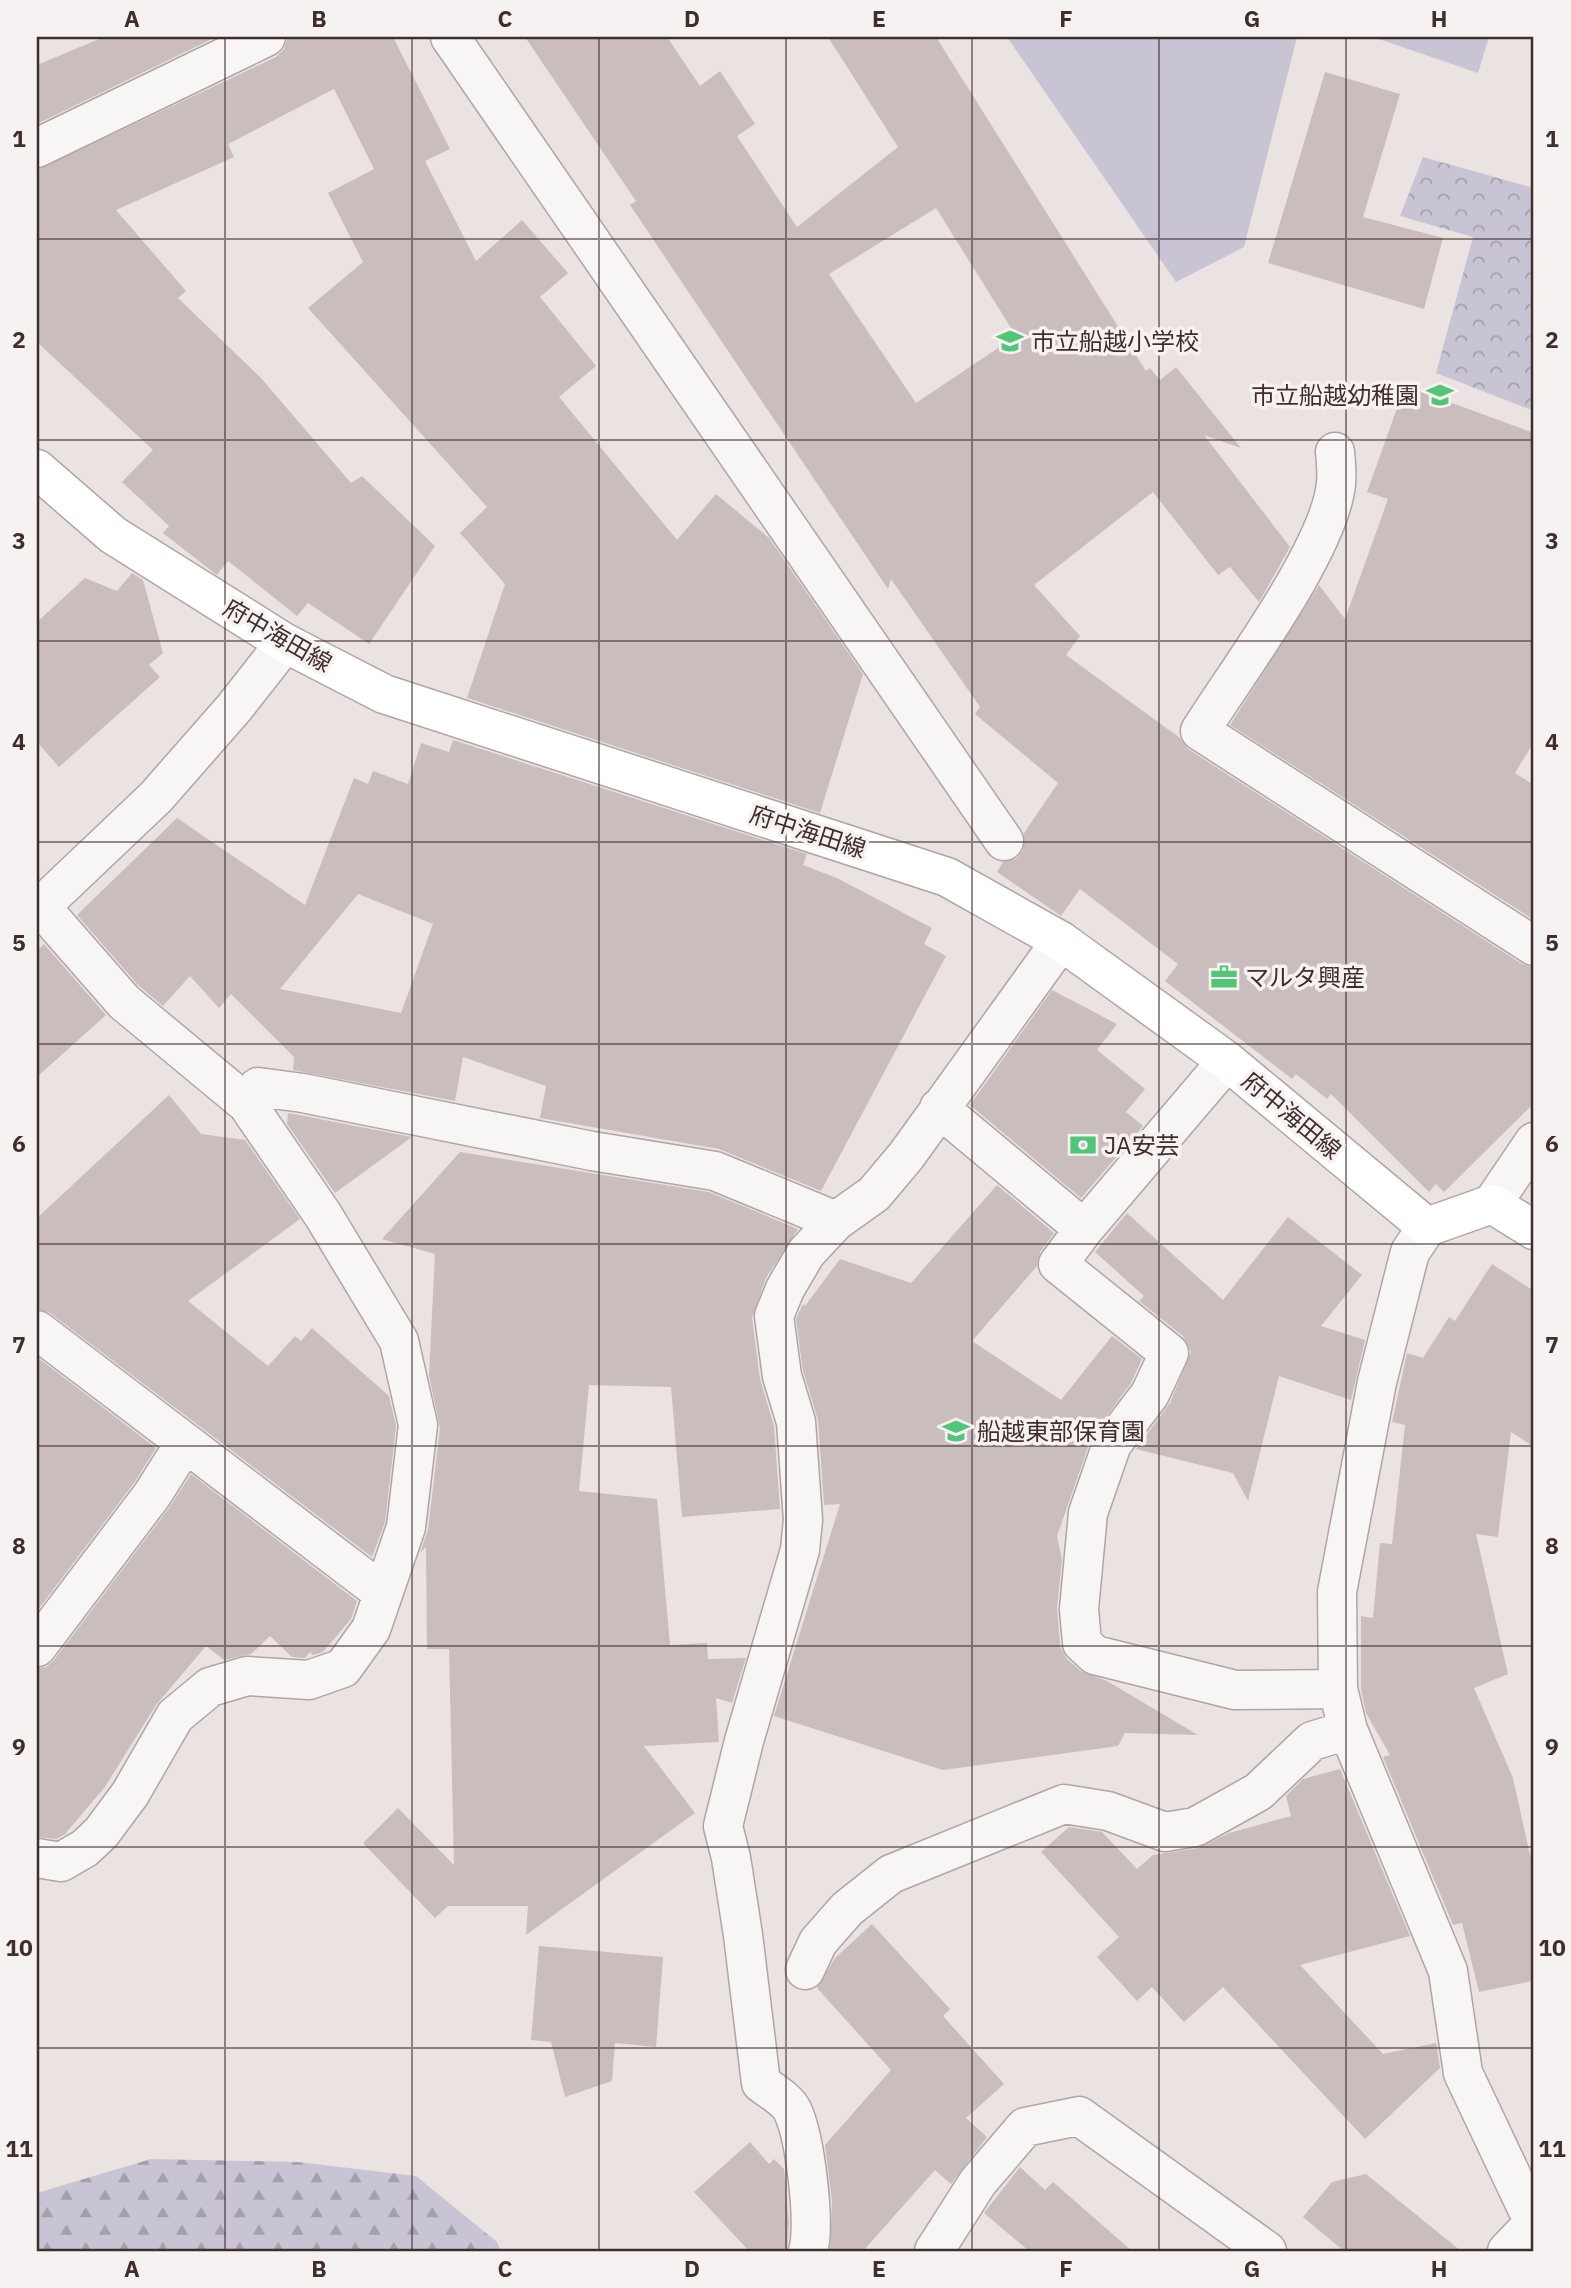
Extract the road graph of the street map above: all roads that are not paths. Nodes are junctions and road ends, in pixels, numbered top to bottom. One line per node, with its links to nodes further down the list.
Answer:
1 (266, 37): 3 (street)
2 (450, 37): 7 (street)
3 (37, 148)
4 (1335, 452): 10 (street)
5 (37, 469): 6 (main road, 府中海田線)
6 (285, 643): 8 (street); 9 (main road, 府中海田線)
7 (1004, 841)
8 (38, 908): 12 (street)
9 (1061, 941): 11 (main road, 府中海田線); 13 (street)
10 (1534, 946)
11 (1227, 1061): 17 (main road, 府中海田線); 18 (street)
12 (247, 1104): 16 (street); 22 (street)
13 (939, 1108): 16 (street); 18 (street)
14 (1534, 1142): 15 (street)
15 (1492, 1203): 17 (main road); 19 (main road)
16 (836, 1221): 28 (street)
17 (1427, 1227): 24 (street)
18 (1084, 1229): 24 (street)
19 (1534, 1230)
20 (37, 1329): 21 (street)
21 (185, 1443): 22 (street); 23 (street)
22 (383, 1593): 26 (street)
23 (37, 1647)
24 (1338, 1689): 25 (street)
25 (1348, 1730): 27 (street); 31 (street)
26 (37, 1858)
27 (805, 1970)
28 (808, 2251)
29 (934, 2251): 30 (street)
30 (1268, 2251)
31 (1507, 2251)

